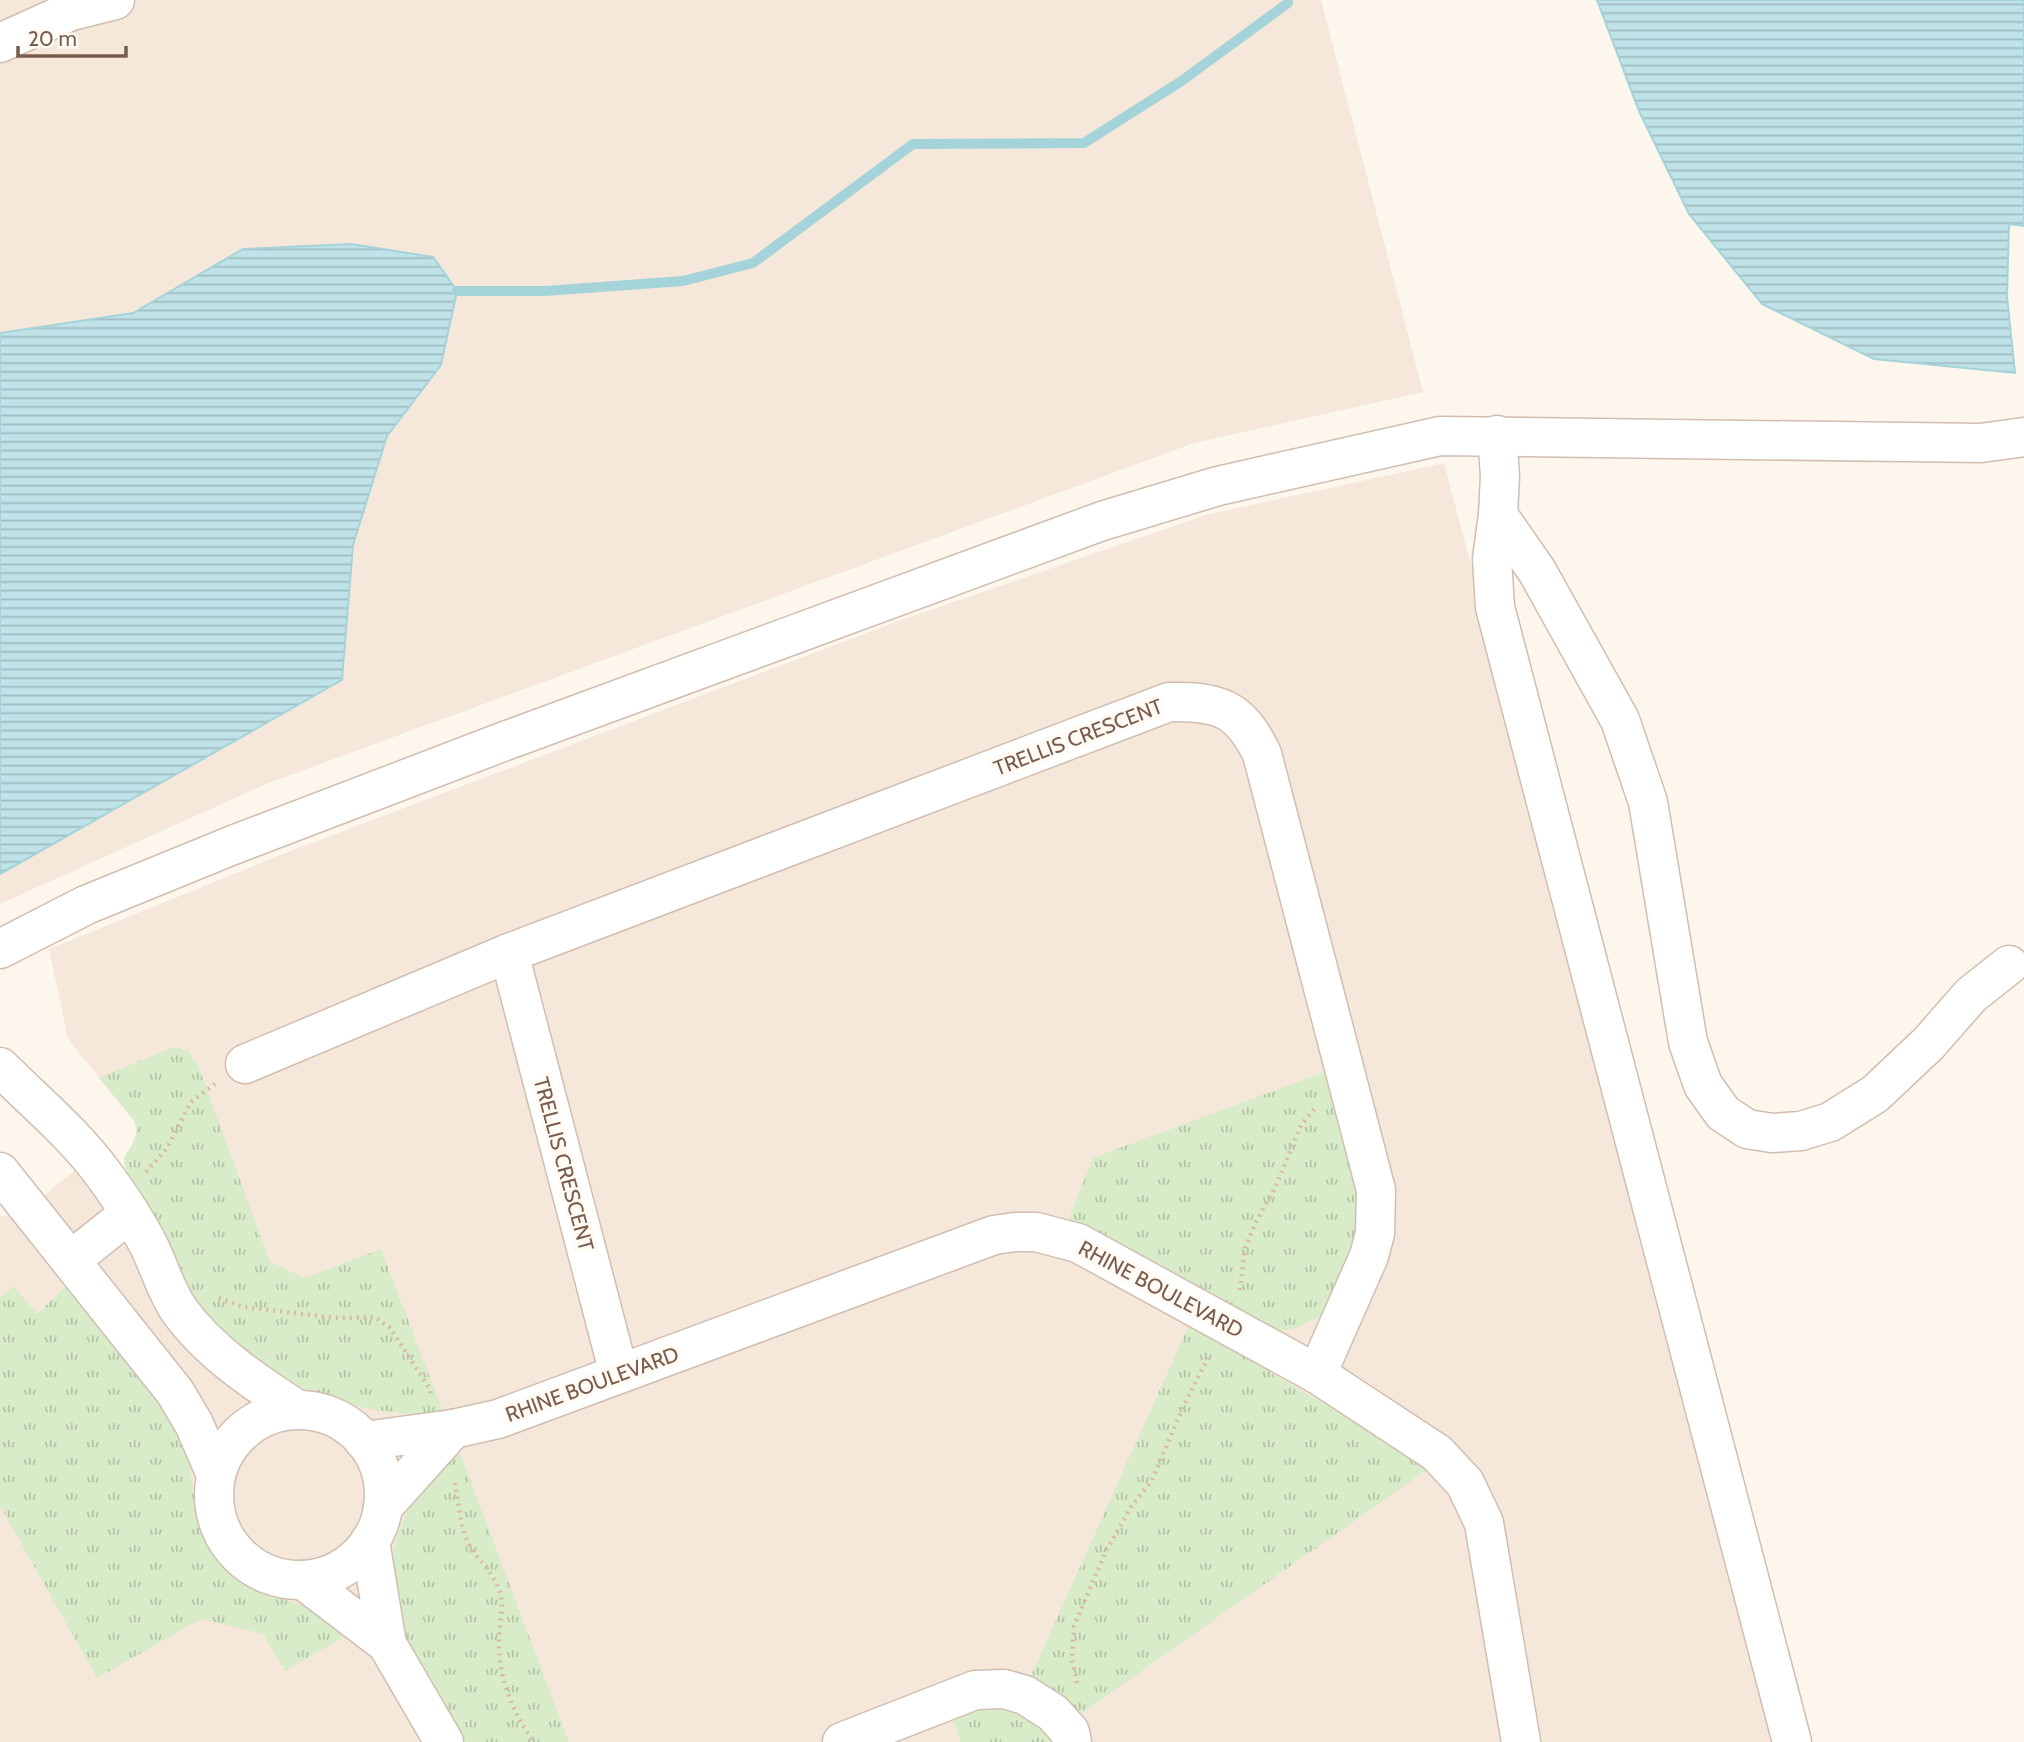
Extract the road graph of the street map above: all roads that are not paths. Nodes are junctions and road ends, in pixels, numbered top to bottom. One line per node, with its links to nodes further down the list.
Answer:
1 (116, 0): 2 (street)
2 (0, 43)
3 (1497, 435): 4 (street); 5 (street); 6 (street)
4 (2024, 437)
5 (1498, 515): 8 (street); 27 (street)
6 (0, 948)
7 (509, 953): 9 (street, TRELLIS CRESCENT); 14 (street, TRELLIS CRESCENT); 15 (street, TRELLIS CRESCENT)
8 (2009, 965)
9 (245, 1064)
10 (0, 1068): 12 (street)
11 (0, 1172): 13 (street)
12 (130, 1213): 13 (street); 16 (street)
13 (71, 1260): 19 (street)
14 (619, 1374): 15 (street, RHINE BOULEVARD); 17 (street, RHINE BOULEVARD)
15 (1317, 1374): 26 (street, RHINE BOULEVARD)
16 (298, 1410): 18 (street); 19 (street)
17 (443, 1436): 18 (street, RHINE BOULEVARD); 20 (street)
18 (364, 1441): 20 (street)
19 (216, 1475): 21 (street)
20 (377, 1524): 21 (street); 22 (street)
21 (303, 1580): 22 (street)
22 (387, 1644): 24 (street)
23 (1063, 1727): 25 (street)
24 (444, 1742)
25 (842, 1742)
26 (1521, 1742)
27 (1792, 1742)

